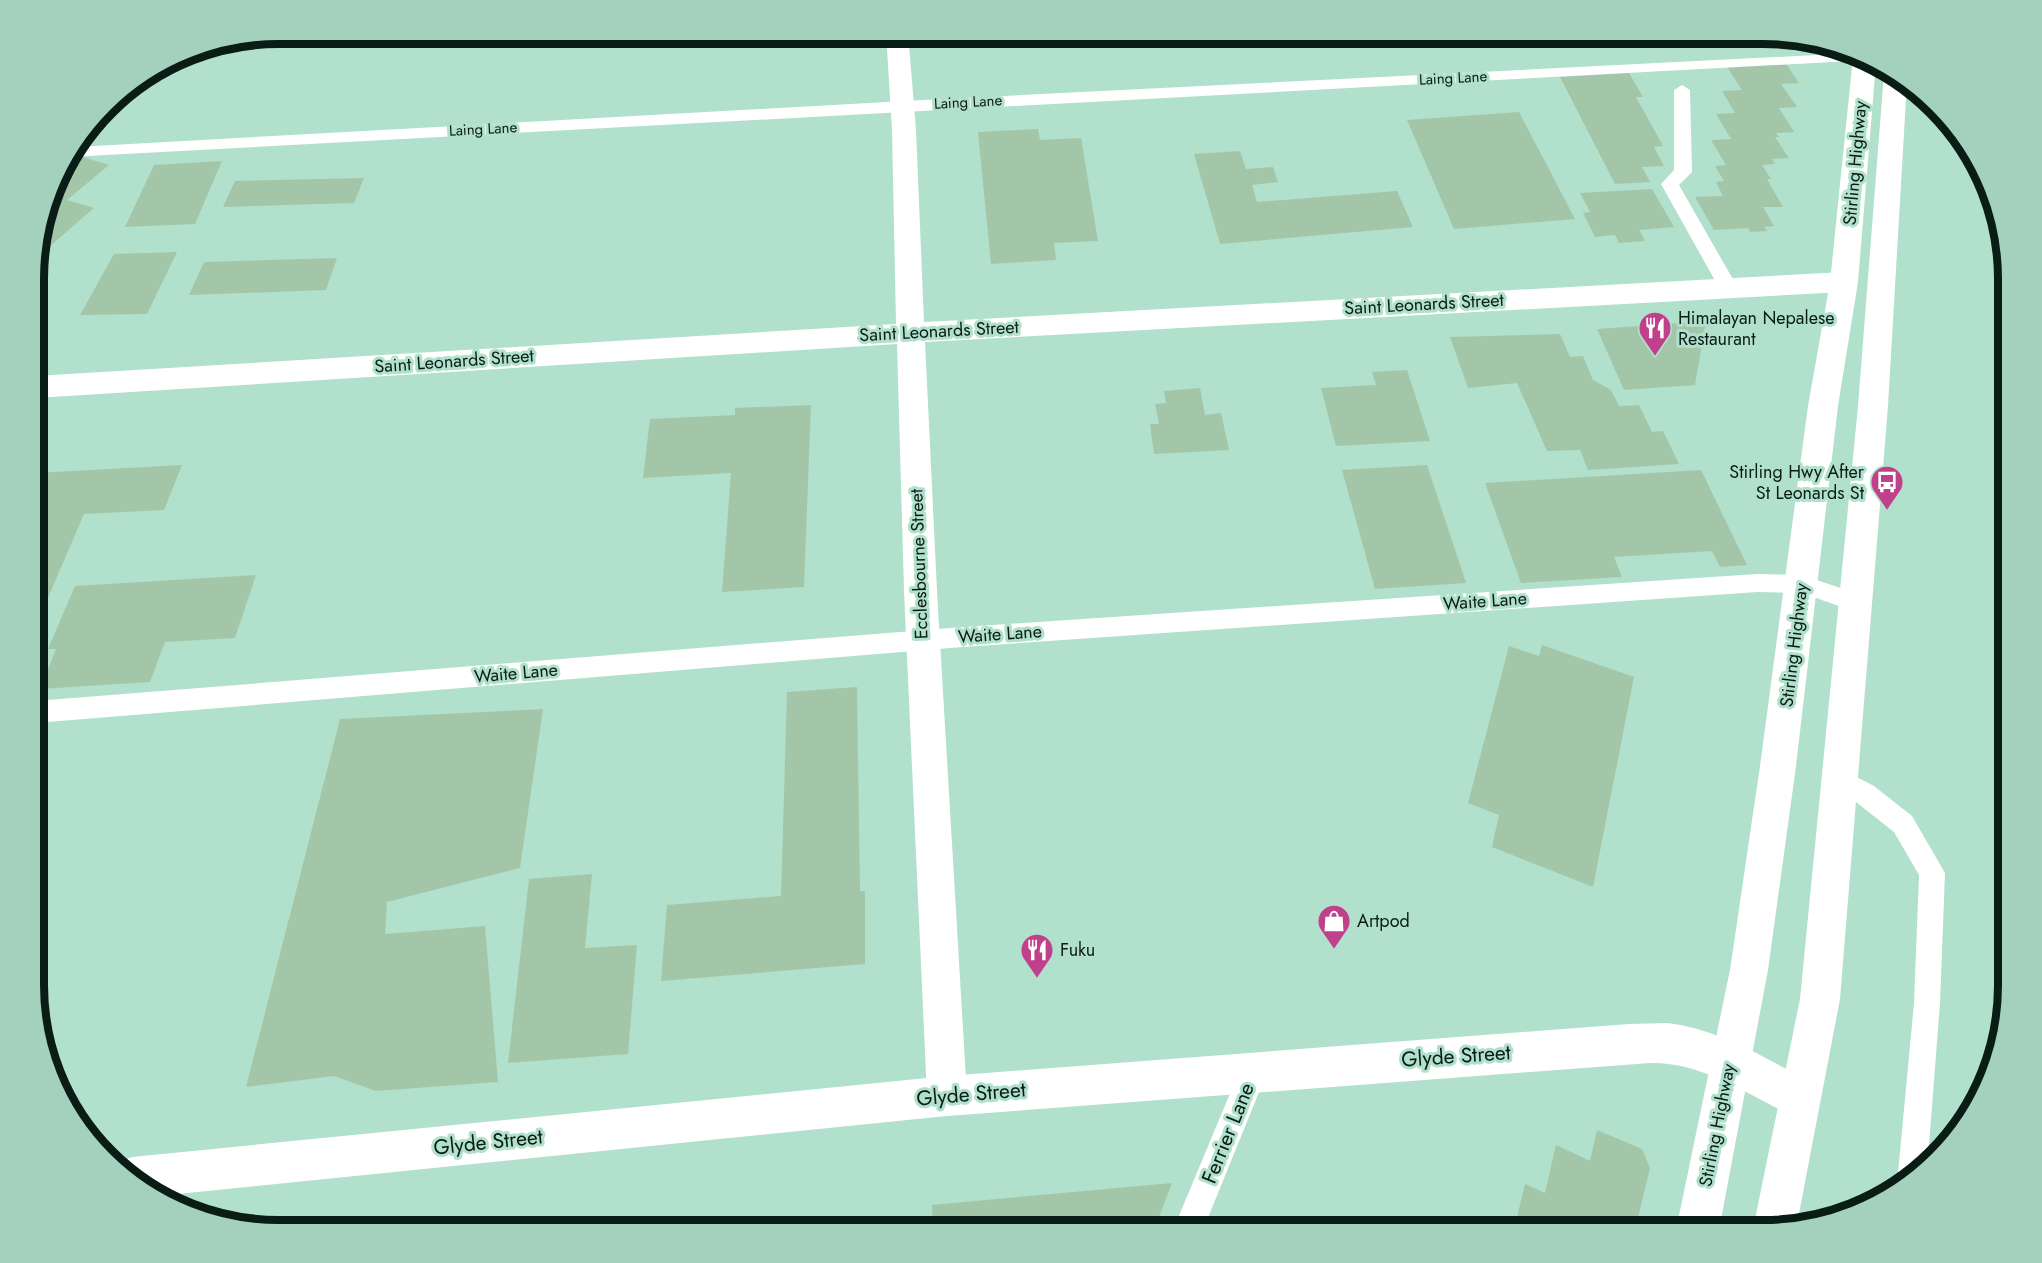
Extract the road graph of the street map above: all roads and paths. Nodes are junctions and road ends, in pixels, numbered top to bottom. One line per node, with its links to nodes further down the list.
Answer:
1 (898, 44): 6 (main road, Ecclesbourne Street)
2 (1845, 58): 6 (lane, Laing Lane)
3 (1863, 66): 8 (main road, Stirling Highway)
4 (1895, 84): 13 (main road, Stirling Highway)
5 (1682, 90): 9 (lane)
6 (904, 106): 7 (lane, Laing Lane); 10 (main road, Ecclesbourne Street)
7 (80, 153)
8 (1844, 282): 9 (main road, Saint Leonards Street); 12 (main road, Stirling Highway)
9 (1729, 288): 10 (main road, Saint Leonards Street)
10 (909, 333): 11 (main road, Saint Leonards Street); 14 (main road, Ecclesbourne Street)
11 (44, 386)
12 (1802, 584): 13 (lane, Waite Lane); 14 (lane, Waite Lane); 17 (main road, Stirling Highway)
13 (1856, 603): 16 (main road, Stirling Highway)
14 (922, 640): 15 (lane, Waite Lane); 19 (main road, Ecclesbourne Street)
15 (44, 711)
16 (1839, 779): 20 (main road, Stirling Highway); 21 (lane)
17 (1729, 1062): 18 (main road, Glyde Street); 20 (main road, Glyde Street); 25 (main road, Stirling Highway)
18 (1254, 1071): 19 (main road, Glyde Street); 24 (lane, Ferrier Lane)
19 (947, 1096): 22 (main road, Glyde Street)
20 (1801, 1099): 23 (main road, Stirling Highway)
21 (1913, 1165)
22 (144, 1177)
23 (1776, 1219)
24 (1192, 1220)
25 (1698, 1220)

